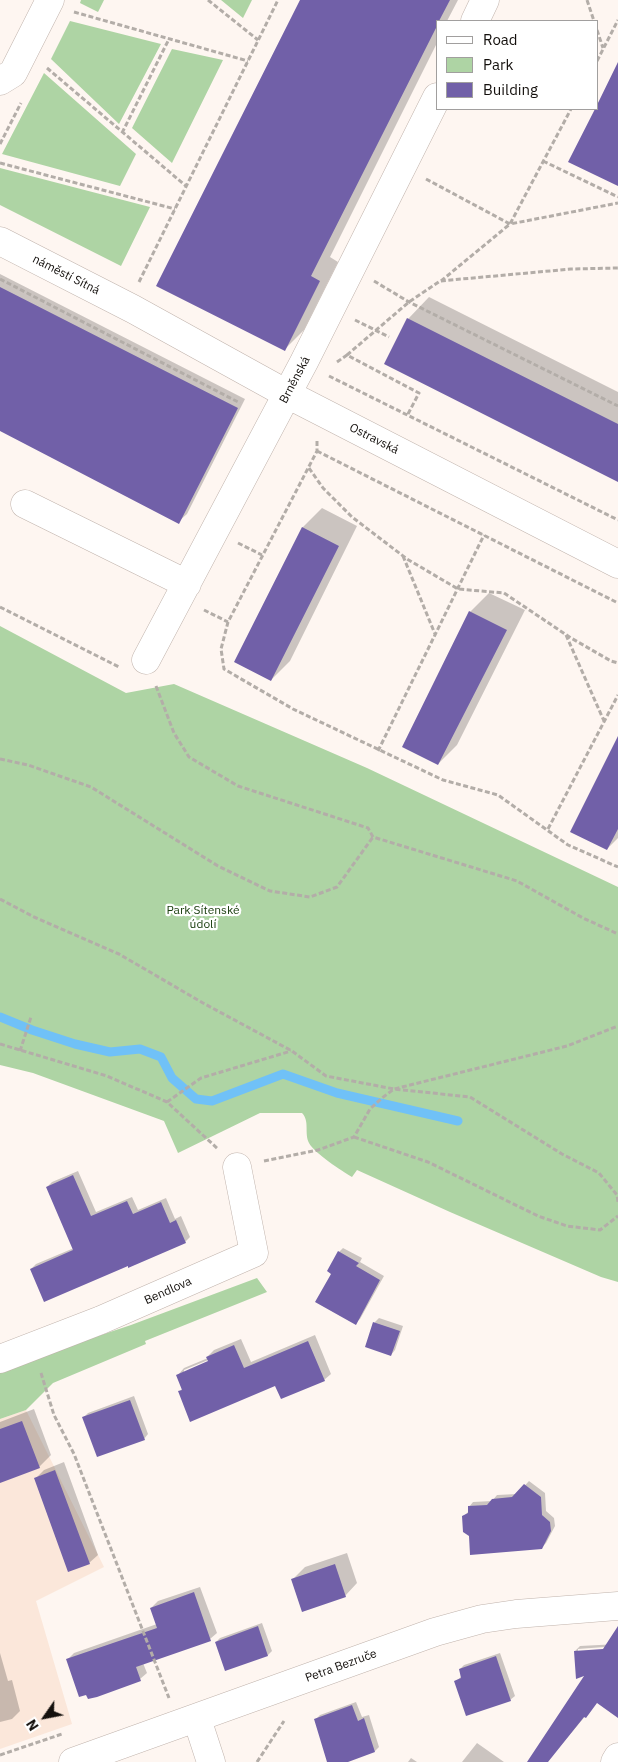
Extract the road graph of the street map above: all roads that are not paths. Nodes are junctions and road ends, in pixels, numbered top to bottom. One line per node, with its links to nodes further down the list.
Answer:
1 (485, 0): 3 (street)
2 (59, 5): 4 (street)
3 (475, 20)
4 (7, 77)
5 (436, 99): 8 (street, Brněnská)
6 (0, 241): 7 (street, náměstí Sítná)
7 (132, 310): 8 (street, Ostravská)
8 (287, 394): 10 (street, Ostravská); 11 (street, Brněnská)
9 (25, 504): 11 (street)
10 (618, 564)
11 (187, 584): 12 (street, Brněnská)
12 (146, 660)
13 (237, 1167): 14 (street, Bendlova)
14 (0, 1359)
15 (618, 1606): 16 (street, Petra Bezruče)
16 (197, 1719): 18 (street, Petra Bezruče); 19 (street)
17 (618, 1757): 20 (street)
18 (73, 1762)
19 (212, 1762)
20 (615, 1762)

